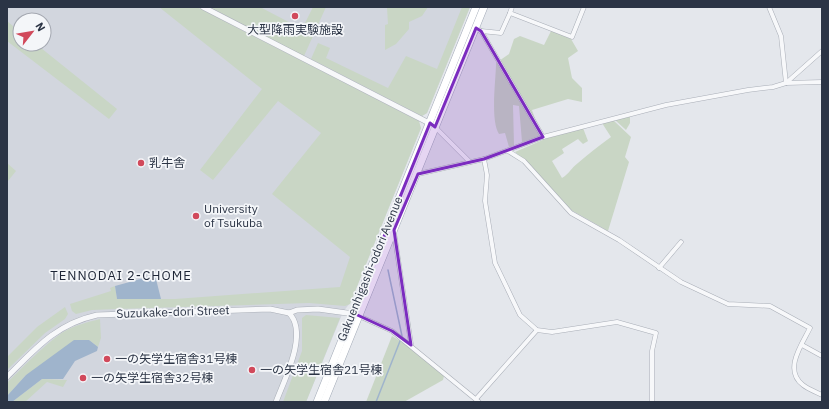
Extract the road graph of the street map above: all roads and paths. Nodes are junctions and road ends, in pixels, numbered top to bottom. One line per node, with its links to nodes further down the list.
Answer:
1 (203, 7): 12 (street)
2 (476, 7): 12 (main road)
3 (484, 7): 8 (main road)
4 (512, 7): 7 (street)
5 (584, 7): 7 (street)
6 (768, 7): 11 (street)
7 (510, 13): 8 (street)
8 (478, 29): 12 (main road); 13 (street)
9 (822, 51): 11 (street)
10 (822, 82): 11 (street)
11 (786, 83): 13 (street)
12 (432, 125): 16 (street); 17 (main road, Gakuenhigashi-odori Avenue); 22 (main road)
13 (543, 137): 14 (street)
14 (508, 151): 15 (street); 20 (street)
15 (484, 159): 16 (street); 23 (street)
16 (470, 162): 17 (street)
17 (418, 174): 18 (main road, Gakuenhigashi-odori Avenue)
18 (394, 230): 22 (main road, Gakuenhigashi-odori Avenue); 24 (street)
19 (682, 242): 20 (street)
20 (659, 268): 25 (street)
21 (289, 313): 22 (street, Suzukake-dori Street); 27 (street, Suzukake-dori Street); 30 (street)
22 (356, 315): 24 (street); 31 (main road); 32 (main road)
23 (537, 330): 29 (street); 33 (street)
24 (411, 345): 29 (street)
25 (802, 345): 26 (street); 28 (street)
26 (822, 356)
27 (7, 378)
28 (822, 395)
29 (477, 400)
30 (276, 402)
31 (317, 402)
32 (324, 402)
33 (652, 402)

